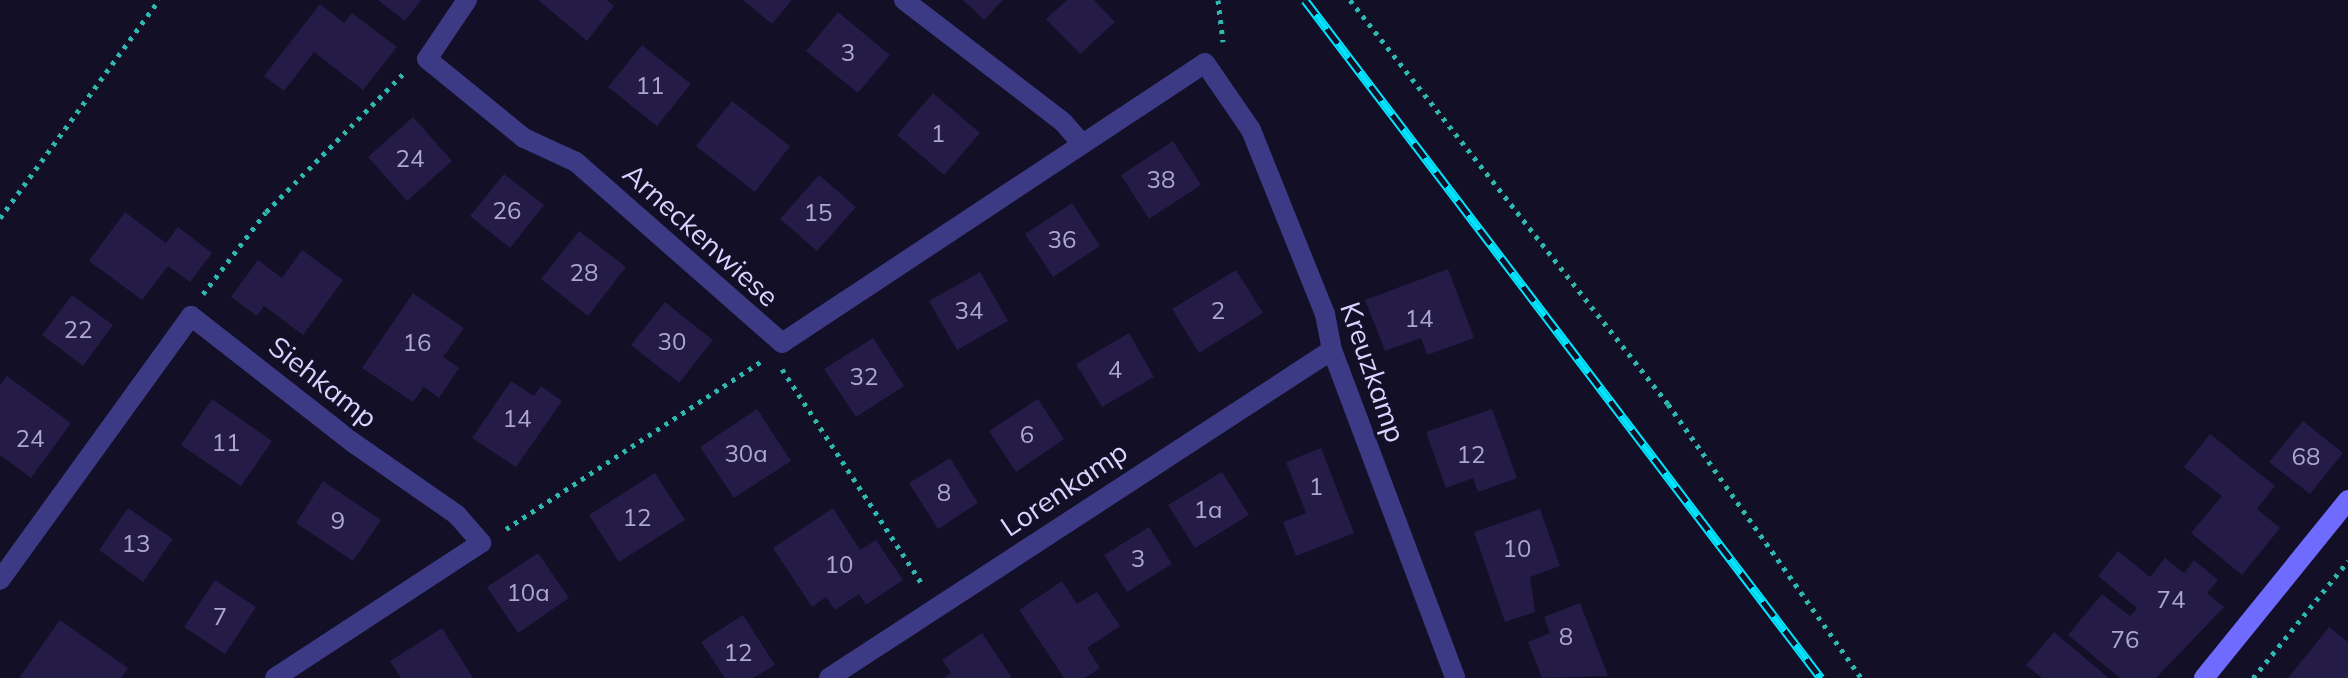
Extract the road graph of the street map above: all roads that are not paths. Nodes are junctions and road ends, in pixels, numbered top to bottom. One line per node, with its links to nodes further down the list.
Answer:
1 (467, 0): 4 (street, Arneckenwiese)
2 (904, 0): 4 (street)
3 (1224, 89): 4 (street, Arneckenwiese); 5 (street, Kreuzkamp)
4 (1081, 143)
5 (1332, 350): 9 (street, Lorenkamp); 10 (street, Kreuzkamp)
6 (2348, 500): 11 (main road)
7 (0, 580): 8 (street, Siehkamp)
8 (275, 678)
9 (829, 678)
10 (1455, 678)
11 (2204, 678)

